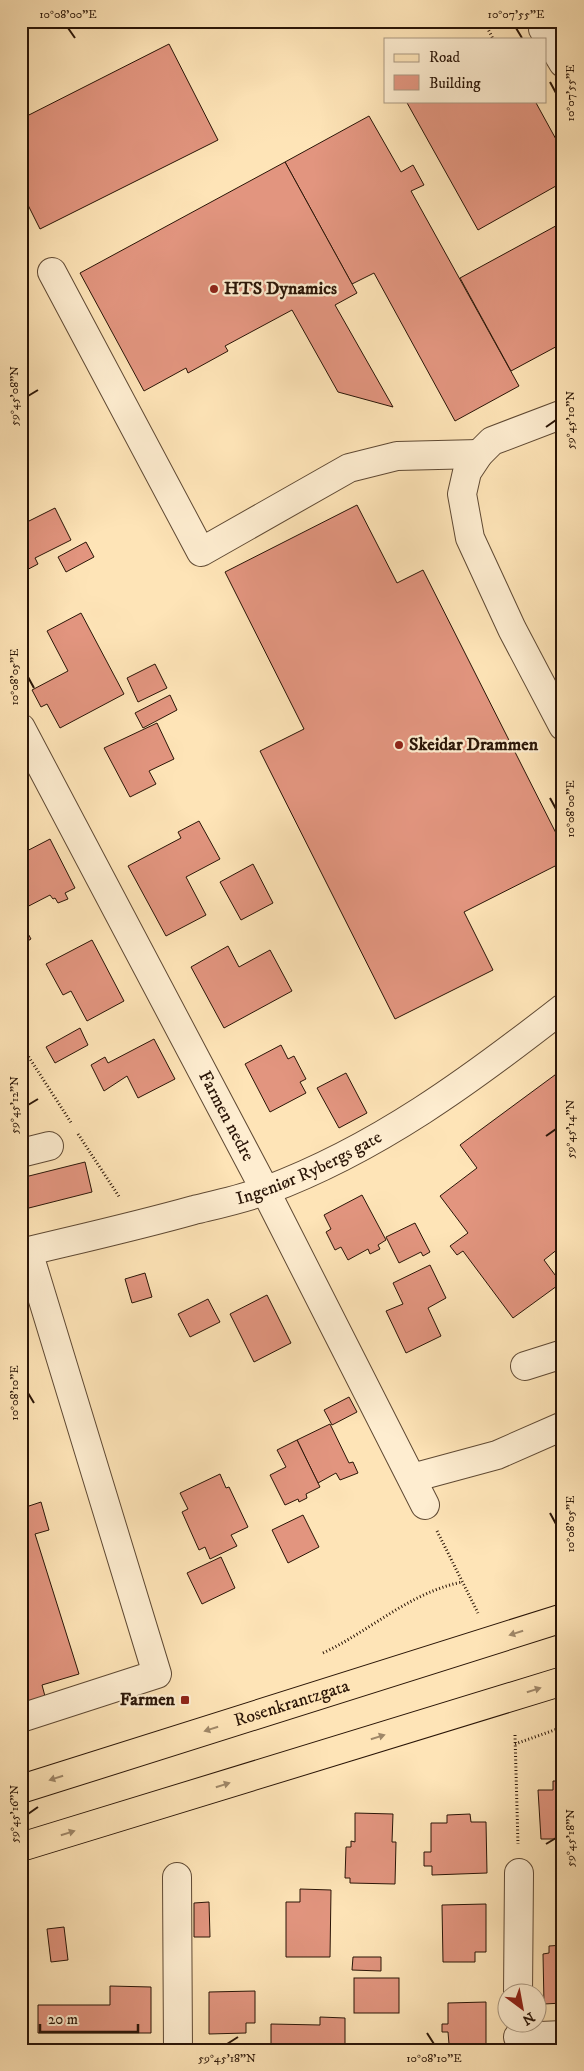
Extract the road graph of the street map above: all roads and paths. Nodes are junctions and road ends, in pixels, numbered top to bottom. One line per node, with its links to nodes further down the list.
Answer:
1 (484, 21): 3 (path)
2 (543, 29): 4 (street)
3 (493, 38)
4 (563, 63)
5 (52, 272): 7 (street)
6 (563, 414): 7 (street)
7 (480, 454): 8 (street)
8 (563, 726)
9 (21, 728): 13 (street, Farmen nedre)
10 (563, 1008): 13 (street, Ingeniør Rybergs gate)
11 (50, 1146): 12 (street)
12 (21, 1153)
13 (265, 1190): 14 (street, Ingeniør Rybergs gate); 18 (street, Farmen nedre)
14 (25, 1252): 25 (street)
15 (563, 1354): 16 (street)
16 (525, 1366)
17 (563, 1426): 18 (street)
18 (412, 1478): 19 (street, Farmen nedre)
19 (425, 1505): 20 (path)
20 (462, 1582): 21 (path); 23 (path)
21 (478, 1613)
22 (563, 1618): 29 (main road, Rosenkrantzgata, one-way to 29)
23 (323, 1654)
24 (563, 1681): 30 (main road, one-way to 24)
25 (21, 1718)
26 (563, 1726): 28 (path)
27 (515, 1735): 28 (path)
28 (515, 1744): 31 (path)
29 (21, 1789)
30 (21, 1847)
31 (519, 1873): 33 (street)
32 (176, 1878): 36 (street)
33 (518, 1984)
34 (563, 2035): 35 (street)
35 (518, 2037)
36 (178, 2050)

